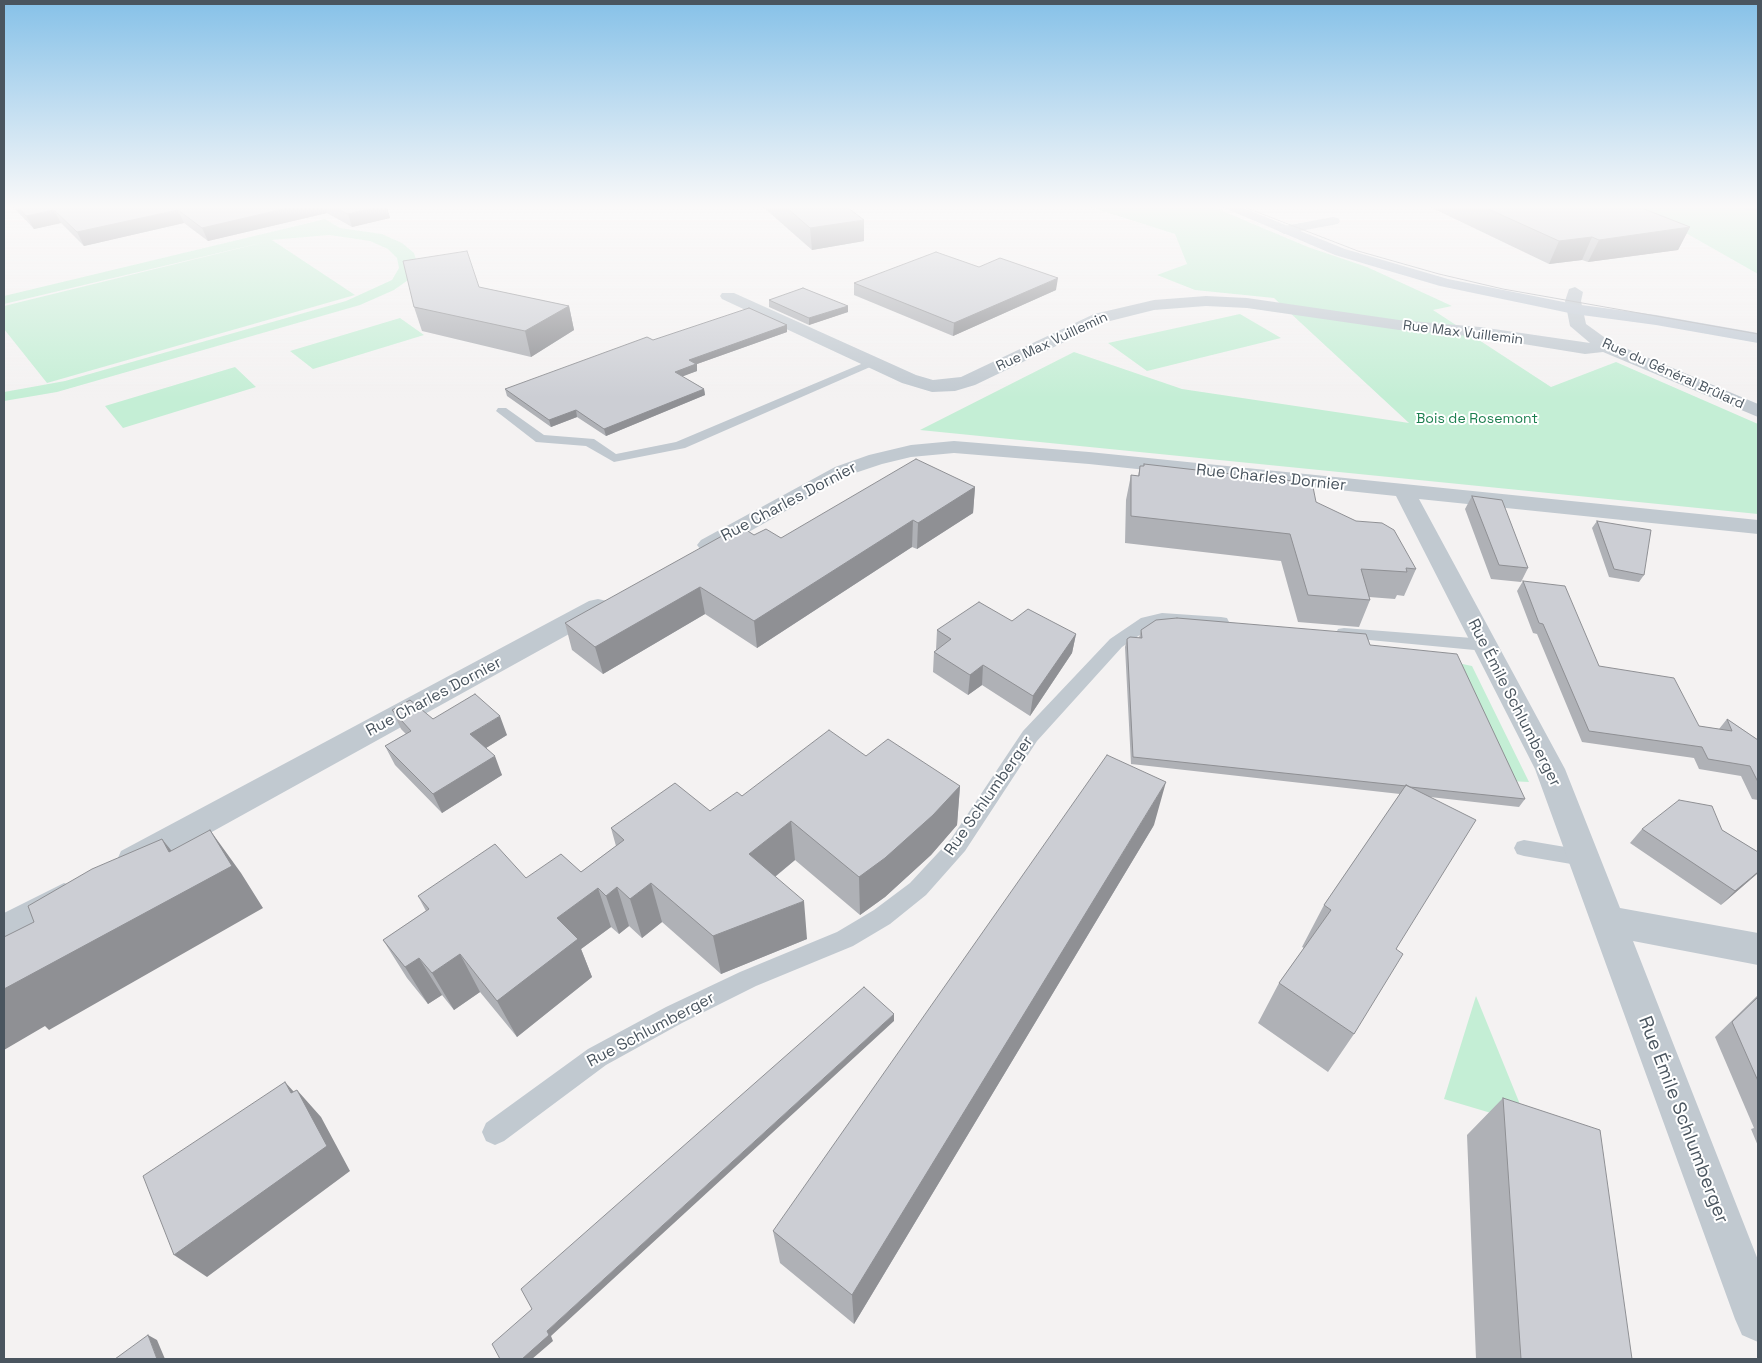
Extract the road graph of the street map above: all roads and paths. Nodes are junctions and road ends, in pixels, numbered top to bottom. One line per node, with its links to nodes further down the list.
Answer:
1 (1399, 271): 5 (main road)
2 (1557, 289): 5 (main road)
3 (728, 296): 9 (street, Rue Max Vuillemin)
4 (1613, 298): 6 (main road)
5 (1580, 299): 7 (main road); 8 (street, Rue du Général Brûlard)
6 (1758, 324)
7 (1758, 338)
8 (1605, 346): 9 (street, Rue Max Vuillemin); 11 (street, Rue du Général Brûlard)
9 (873, 362): 10 (lane)
10 (502, 411)
11 (1758, 411)
12 (1405, 492): 13 (street, Rue Charles Dornier); 14 (street, Rue Charles Dornier); 18 (street, Rue Émile Schlumberger)
13 (1758, 527)
14 (688, 557)
15 (619, 595): 22 (street, Rue Charles Dornier)
16 (1240, 623): 24 (lane, Rue Schlumberger)
17 (1327, 631): 18 (lane)
18 (1485, 645): 20 (street, Rue Émile Schlumberger)
19 (1524, 848): 20 (lane)
20 (1583, 858): 21 (street, Rue Émile Schlumberger)
21 (1608, 921): 23 (street); 25 (street, Rue Émile Schlumberger)
22 (4, 930)
23 (1758, 949)
24 (495, 1132)
25 (1758, 1319)

